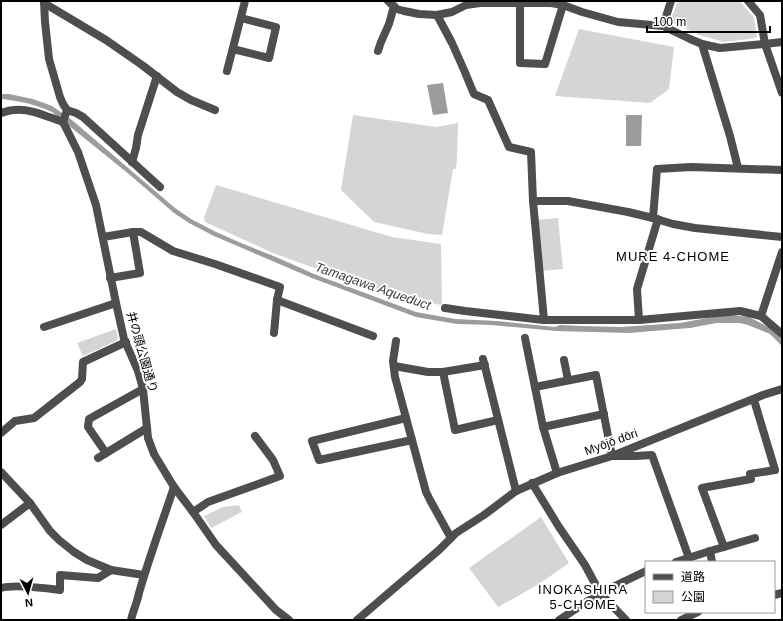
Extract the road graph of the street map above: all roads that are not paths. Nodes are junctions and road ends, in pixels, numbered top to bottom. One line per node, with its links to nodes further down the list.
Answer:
1 (245, 1): 11 (street)
2 (671, 1): 12 (street)
3 (748, 1): 15 (street)
4 (44, 2): 19 (street); 21 (street)
5 (480, 2): 7 (street); 10 (street)
6 (537, 2): 7 (street); 9 (street)
7 (520, 3): 9 (street)
8 (391, 4): 10 (street); 17 (street)
9 (563, 5): 12 (street)
10 (437, 15): 29 (street)
11 (241, 18): 16 (street); 16 (street)
12 (663, 26): 14 (street)
13 (782, 42): 15 (street)
14 (702, 44): 15 (street); 26 (street)
15 (765, 44): 20 (street)
16 (233, 49): 18 (street)
17 (378, 51)
18 (227, 71)
19 (157, 76): 22 (street); 25 (street)
20 (782, 93)
21 (66, 110): 24 (street); 25 (street)
22 (215, 110)
23 (1, 113): 24 (street)
24 (63, 121): 32 (street, 井の頭公園通り)
25 (132, 162): 28 (street)
26 (738, 168): 27 (street); 30 (street)
27 (782, 170)
28 (160, 187)
29 (533, 201): 30 (street); 40 (street)
30 (655, 218): 33 (street); 41 (street)
31 (133, 232): 32 (street); 35 (street); 36 (street)
32 (103, 237): 35 (street, 井の頭公園通り)
33 (782, 237)
34 (782, 252): 39 (street)
35 (110, 278): 37 (street, 井の頭公園通り)
36 (277, 300): 43 (street); 45 (street)
37 (116, 303): 42 (street); 48 (street, 井の頭公園通り)
38 (445, 308): 40 (street)
39 (761, 316): 41 (street); 44 (street)
40 (544, 320): 41 (street)
41 (639, 320)
42 (44, 327)
43 (274, 333)
44 (782, 334)
45 (373, 336)
46 (525, 338): 53 (street)
47 (396, 340): 50 (street)
48 (126, 342): 54 (street, 井の頭公園通り); 62 (street)
49 (564, 360): 52 (street)
50 (394, 366): 51 (street); 58 (street)
51 (443, 372): 59 (street); 59 (street)
52 (568, 380): 53 (street); 57 (street)
53 (535, 387): 60 (street)
54 (143, 389): 61 (street, 井の頭公園通り); 65 (street)
55 (782, 389): 56 (street, Myōjō dōri)
56 (754, 400): 66 (street, Myōjō dōri); 78 (street)
57 (604, 414): 60 (street); 66 (street)
58 (406, 418): 64 (street); 64 (street)
59 (498, 420): 72 (street)
60 (543, 427): 69 (street)
61 (147, 428): 65 (street); 71 (street, 井の頭公園通り)
62 (1, 433)
63 (255, 436): 74 (street)
64 (412, 440): 76 (street)
65 (106, 453): 67 (street)
66 (612, 456): 69 (street, Myōjō dōri); 80 (street)
67 (98, 458)
68 (1, 472): 73 (street)
69 (557, 473): 70 (street, Myōjō dōri)
70 (532, 483): 72 (street, Myōjō dōri); 87 (street)
71 (174, 487): 74 (street, 井の頭公園通り); 85 (street)
72 (516, 491): 76 (street, Myōjō dōri)
73 (30, 503): 75 (street); 83 (street)
74 (192, 512): 90 (street, 井の頭公園通り)
75 (1, 525)
76 (451, 538): 91 (street, Myōjō dōri)
77 (755, 538): 78 (street)
78 (724, 547): 79 (street)
79 (710, 551): 80 (street); 82 (street)
80 (689, 558): 81 (street)
81 (679, 561)
82 (712, 561)
83 (111, 570): 85 (street); 86 (street)
84 (645, 571): 87 (street)
85 (144, 575): 89 (street)
86 (1, 588)
87 (600, 593): 92 (street); 93 (street)
88 (696, 613): 94 (street)
89 (131, 620)
90 (289, 620)
91 (357, 620)
92 (559, 620)
93 (626, 620)
94 (681, 620)

